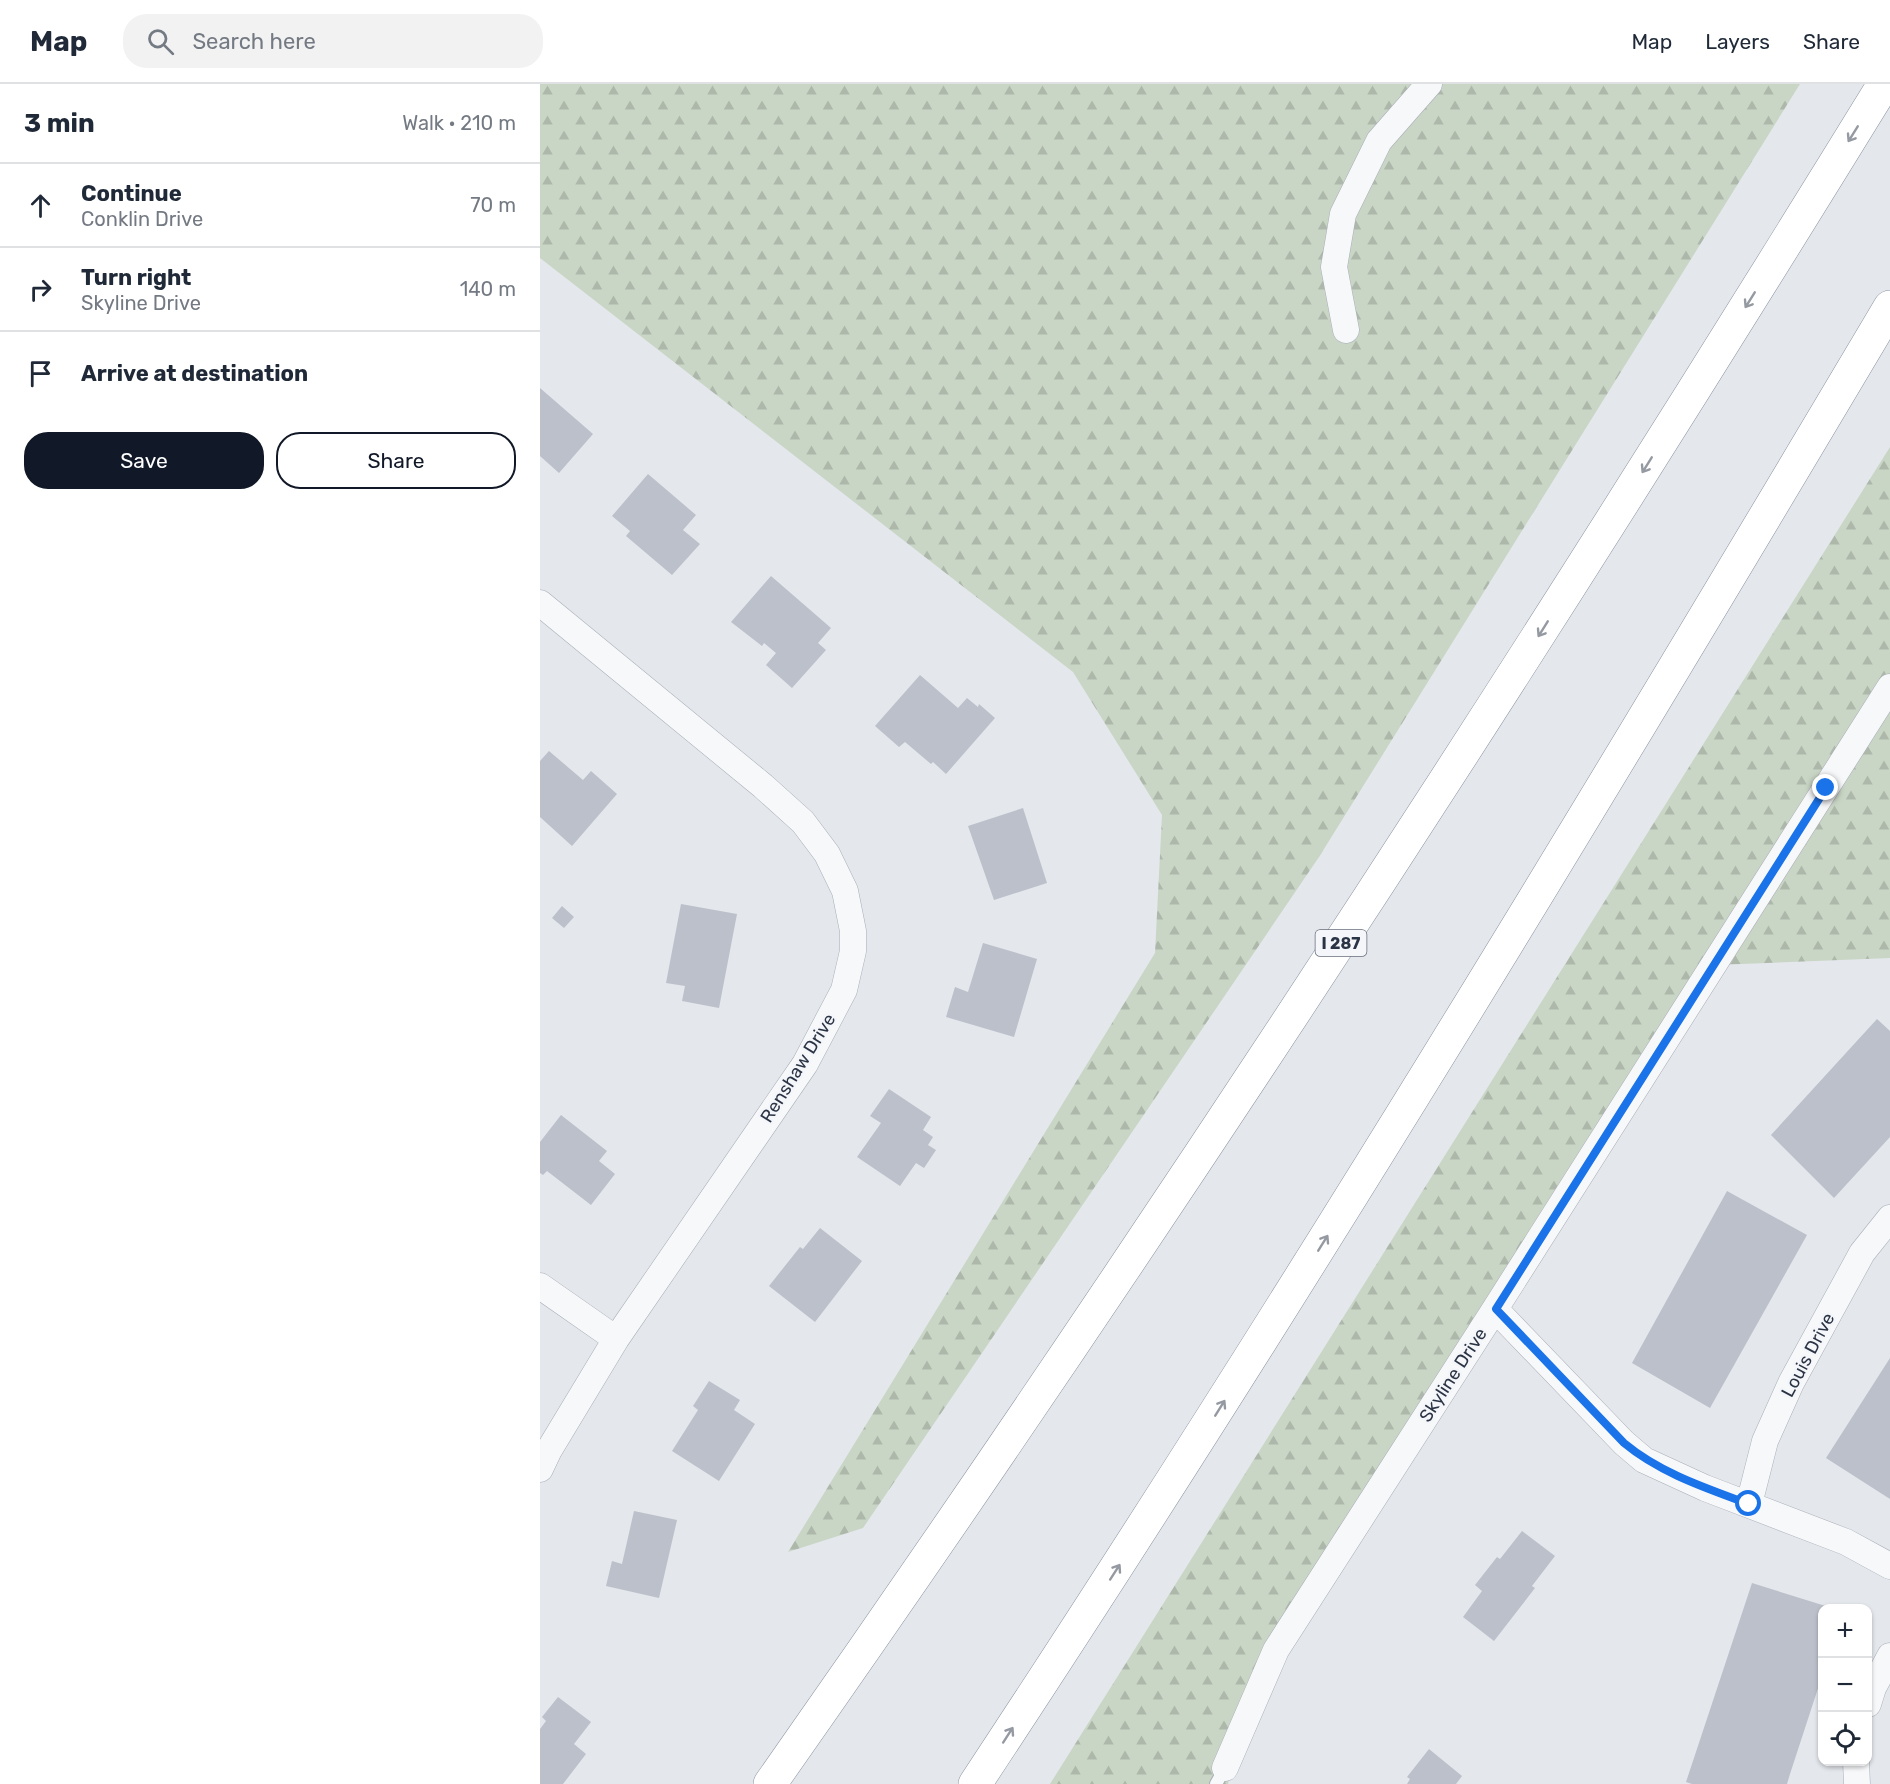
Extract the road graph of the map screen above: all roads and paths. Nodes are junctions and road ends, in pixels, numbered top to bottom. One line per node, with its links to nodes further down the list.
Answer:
1 (1429, 84): 4 (street)
2 (1884, 84): 18 (highway, I 287, one-way to 18)
3 (1890, 307): 19 (highway, one-way to 3)
4 (1346, 330)
5 (540, 603): 10 (street, Renshaw Drive)
6 (1890, 687): 9 (street, Skyline Drive)
7 (1890, 1218): 12 (street, Louis Drive)
8 (540, 1286): 10 (street)
9 (1496, 1309): 12 (street); 17 (street, Skyline Drive)
10 (616, 1340): 11 (street, Renshaw Drive)
11 (540, 1469)
12 (1749, 1504): 13 (street)
13 (1890, 1566)
14 (1890, 1656): 15 (street)
15 (1872, 1691)
16 (1856, 1766): 20 (street)
17 (1220, 1776)
18 (770, 1784)
19 (975, 1784)
20 (1857, 1784)

